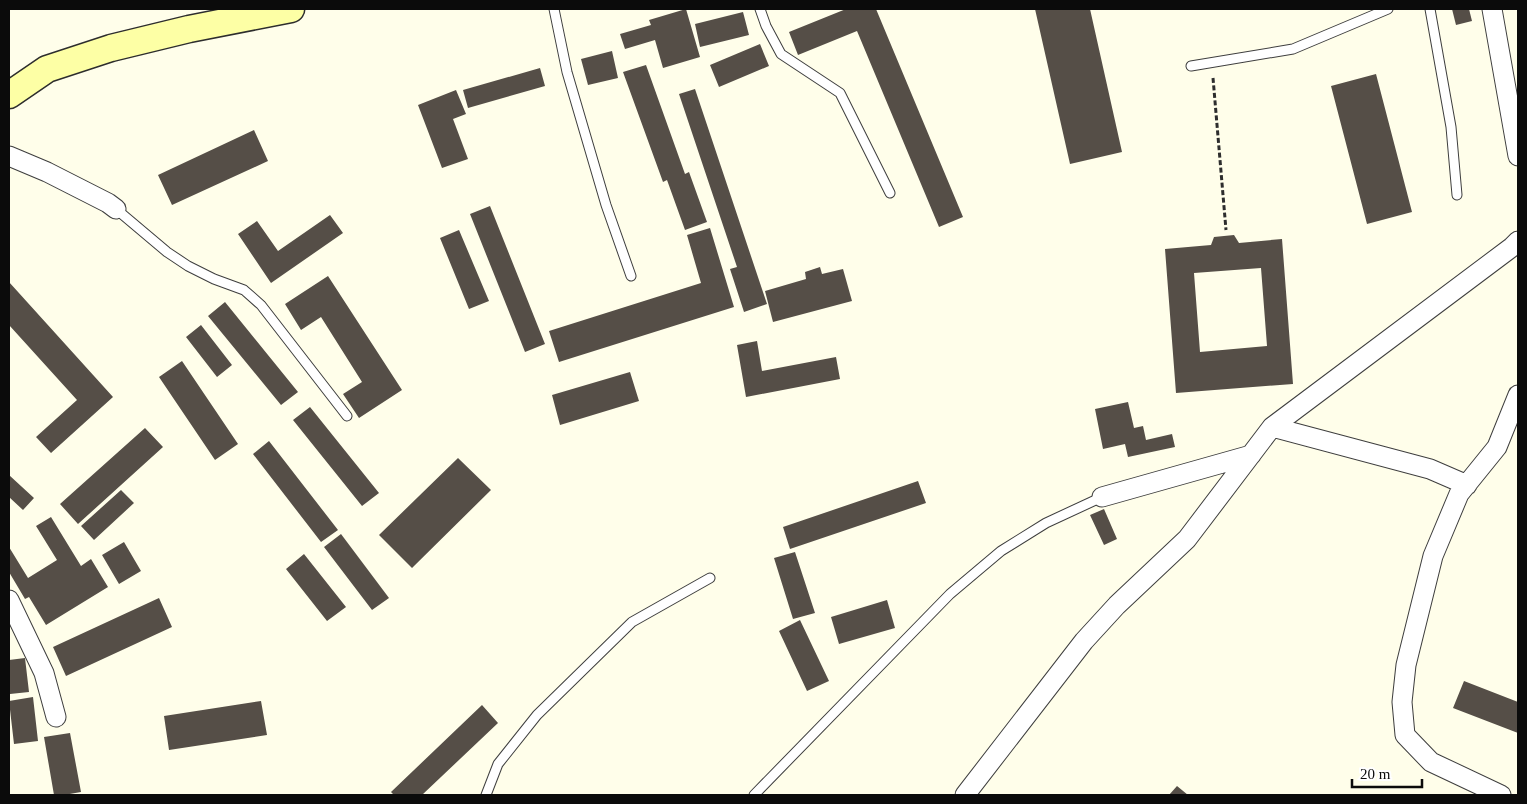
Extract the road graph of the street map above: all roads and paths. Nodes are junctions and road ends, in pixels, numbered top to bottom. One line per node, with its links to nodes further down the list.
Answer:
1 (291, 9): 9 (street)
2 (554, 9): 17 (lane)
3 (760, 9): 12 (lane)
4 (1388, 9): 7 (lane)
5 (1430, 9): 13 (lane)
6 (1492, 9): 11 (street)
7 (1212, 62): 8 (lane); 15 (path)
8 (1191, 66)
9 (9, 95)
10 (9, 156): 14 (street)
11 (1518, 156)
12 (890, 193)
13 (1456, 194)
14 (116, 209): 19 (lane)
15 (1226, 230)
16 (1518, 242): 20 (street)
17 (631, 276)
18 (1518, 395): 22 (street)
19 (347, 416)
20 (1272, 427): 21 (street); 22 (street)
21 (1251, 455): 23 (street); 29 (street)
22 (1467, 485): 30 (street)
23 (1102, 497): 28 (lane)
24 (710, 578): 27 (lane)
25 (9, 600): 26 (street)
26 (56, 717)
27 (486, 795)
28 (754, 795)
29 (965, 795)
30 (1501, 795)

